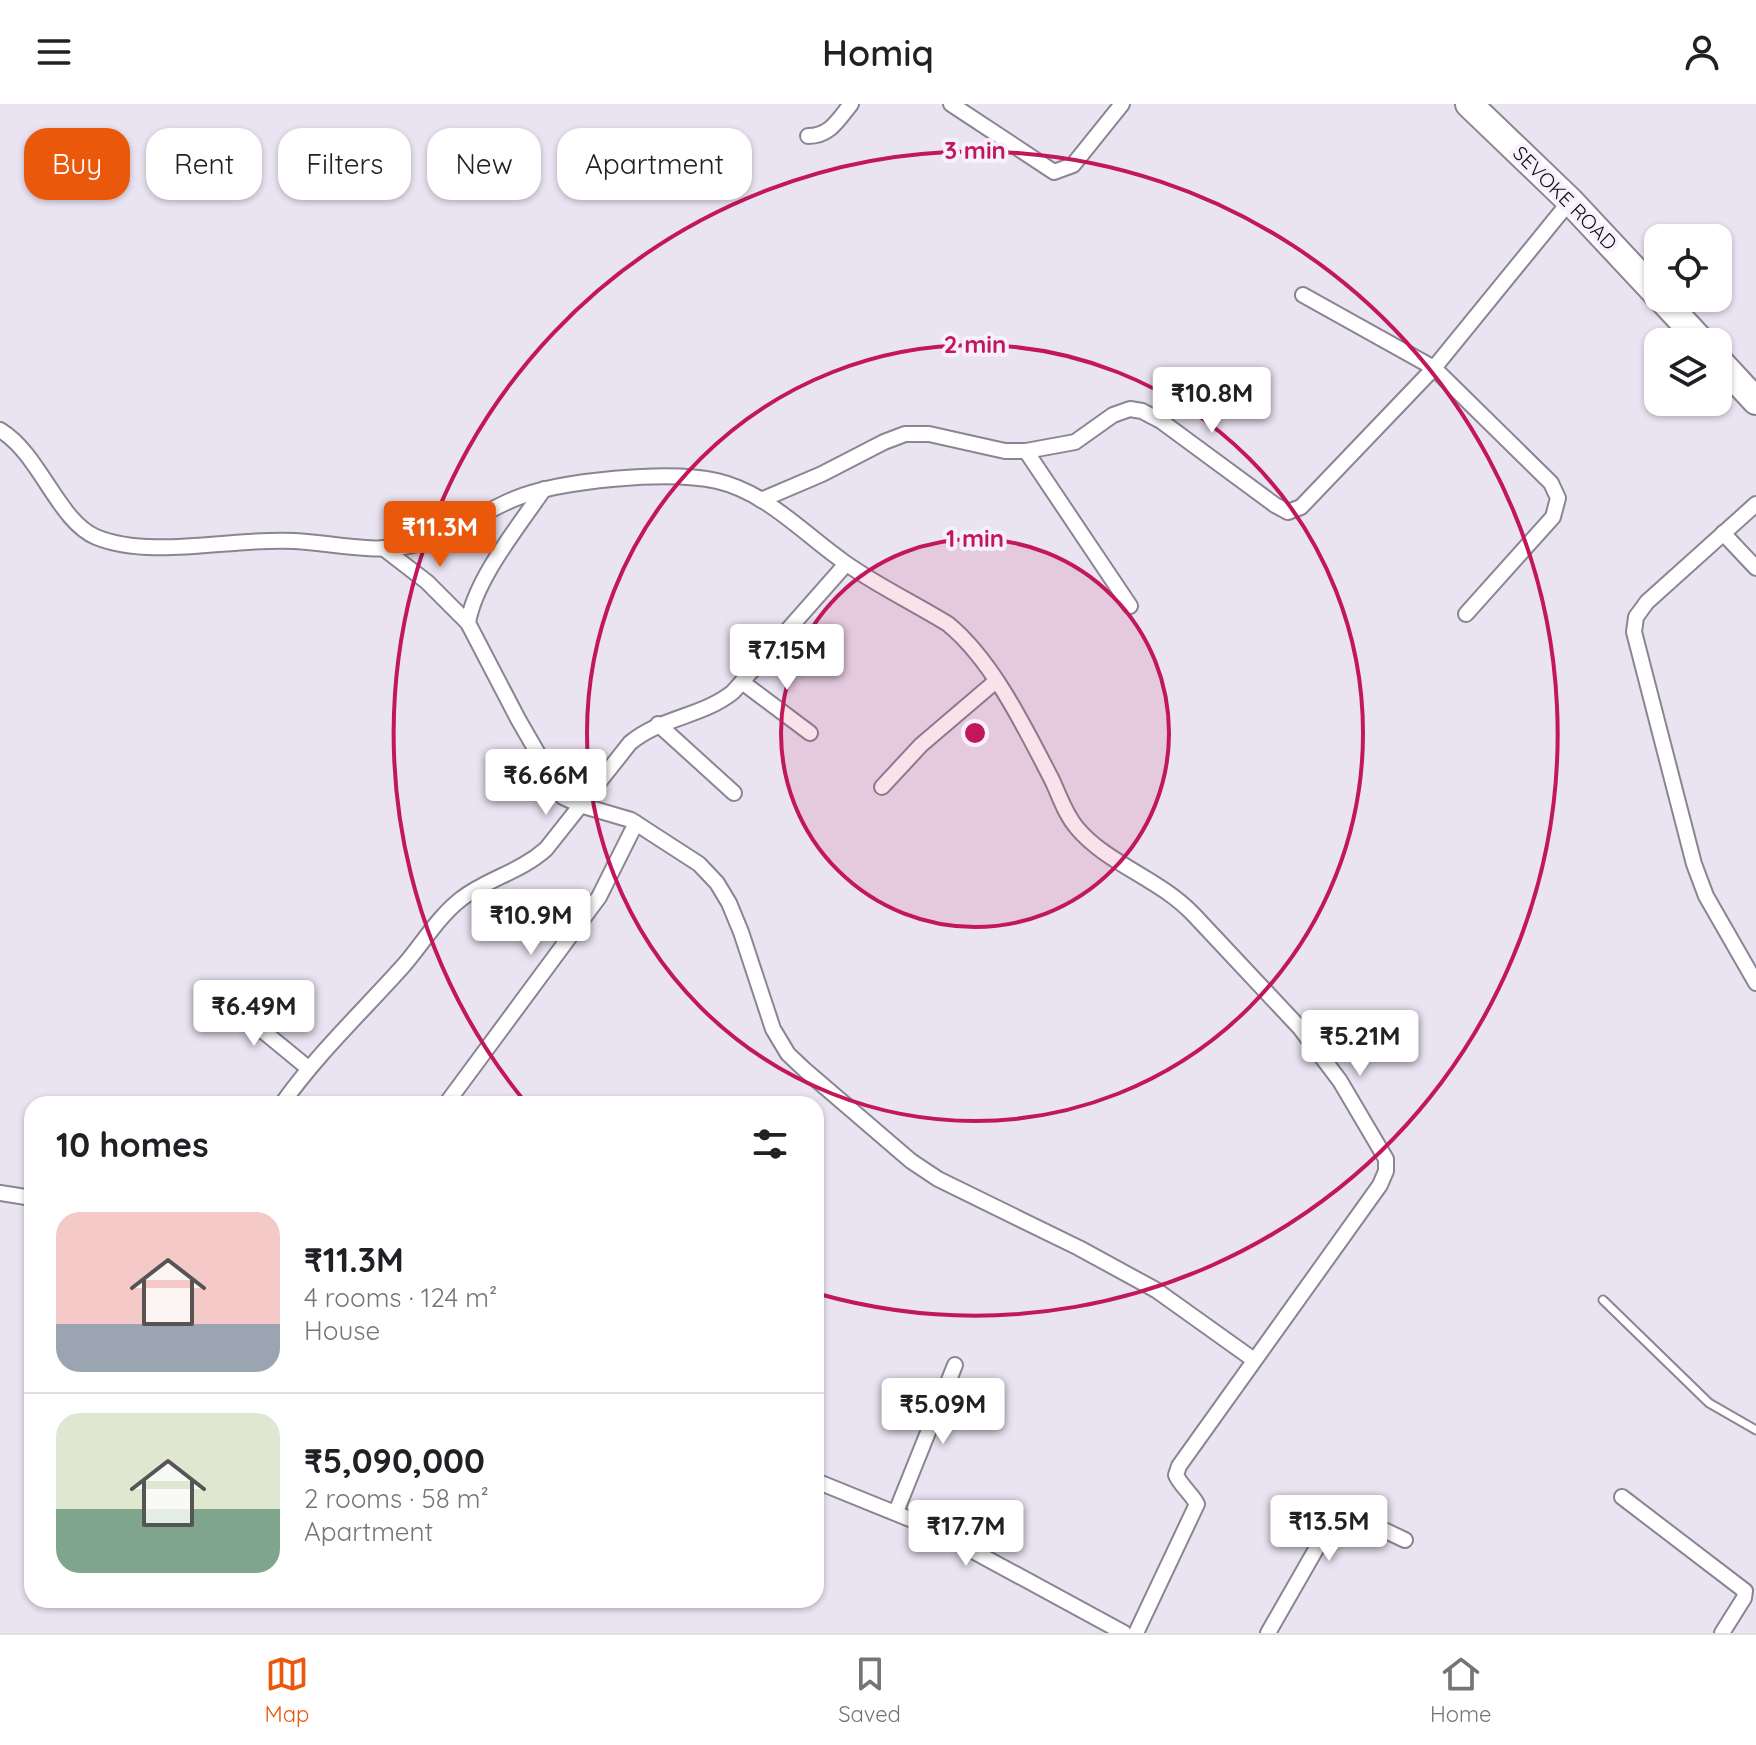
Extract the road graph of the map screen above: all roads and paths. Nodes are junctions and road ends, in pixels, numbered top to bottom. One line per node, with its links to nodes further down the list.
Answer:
1 (851, 104): 5 (street)
2 (951, 104): 3 (street)
3 (1122, 104)
4 (1469, 104): 6 (highway, SEVOKE ROAD)
5 (808, 136)
6 (1570, 201): 7 (highway, SEVOKE ROAD); 11 (street)
7 (1644, 279)
8 (1303, 295): 11 (street)
9 (1675, 312): 10 (highway, SEVOKE ROAD)
10 (1689, 328)
11 (1434, 368): 15 (street); 24 (street)
12 (1732, 375): 13 (highway)
13 (1756, 401)
14 (0, 430): 20 (street)
15 (1026, 451): 17 (street); 23 (street)
16 (544, 489): 17 (street); 20 (street); 25 (street)
17 (761, 500): 21 (street)
18 (1756, 504): 19 (street)
19 (1723, 533): 22 (street); 34 (street)
20 (383, 548): 25 (street)
21 (846, 564): 26 (street); 27 (street)
22 (1756, 568)
23 (1130, 606)
24 (1466, 614)
25 (468, 623): 32 (street)
26 (996, 681): 30 (street); 42 (street)
27 (742, 682): 28 (street); 29 (street)
28 (658, 724): 31 (street); 32 (street)
29 (810, 733)
30 (882, 787)
31 (734, 793)
32 (580, 805): 33 (street); 36 (street)
33 (636, 823): 38 (street); 42 (street)
34 (1756, 983)
35 (224, 999): 36 (street)
36 (308, 1068): 37 (street)
37 (288, 1096)
38 (452, 1096)
39 (0, 1193): 40 (street)
40 (24, 1197)
41 (1603, 1300): 44 (lane)
42 (1254, 1360): 50 (street)
43 (955, 1365): 47 (street)
44 (1756, 1430)
45 (824, 1484): 47 (street)
46 (1622, 1497): 52 (street)
47 (896, 1512): 49 (street)
48 (1405, 1540): 51 (street)
49 (1124, 1633)
50 (1136, 1633)
51 (1268, 1633)
52 (1722, 1633)

